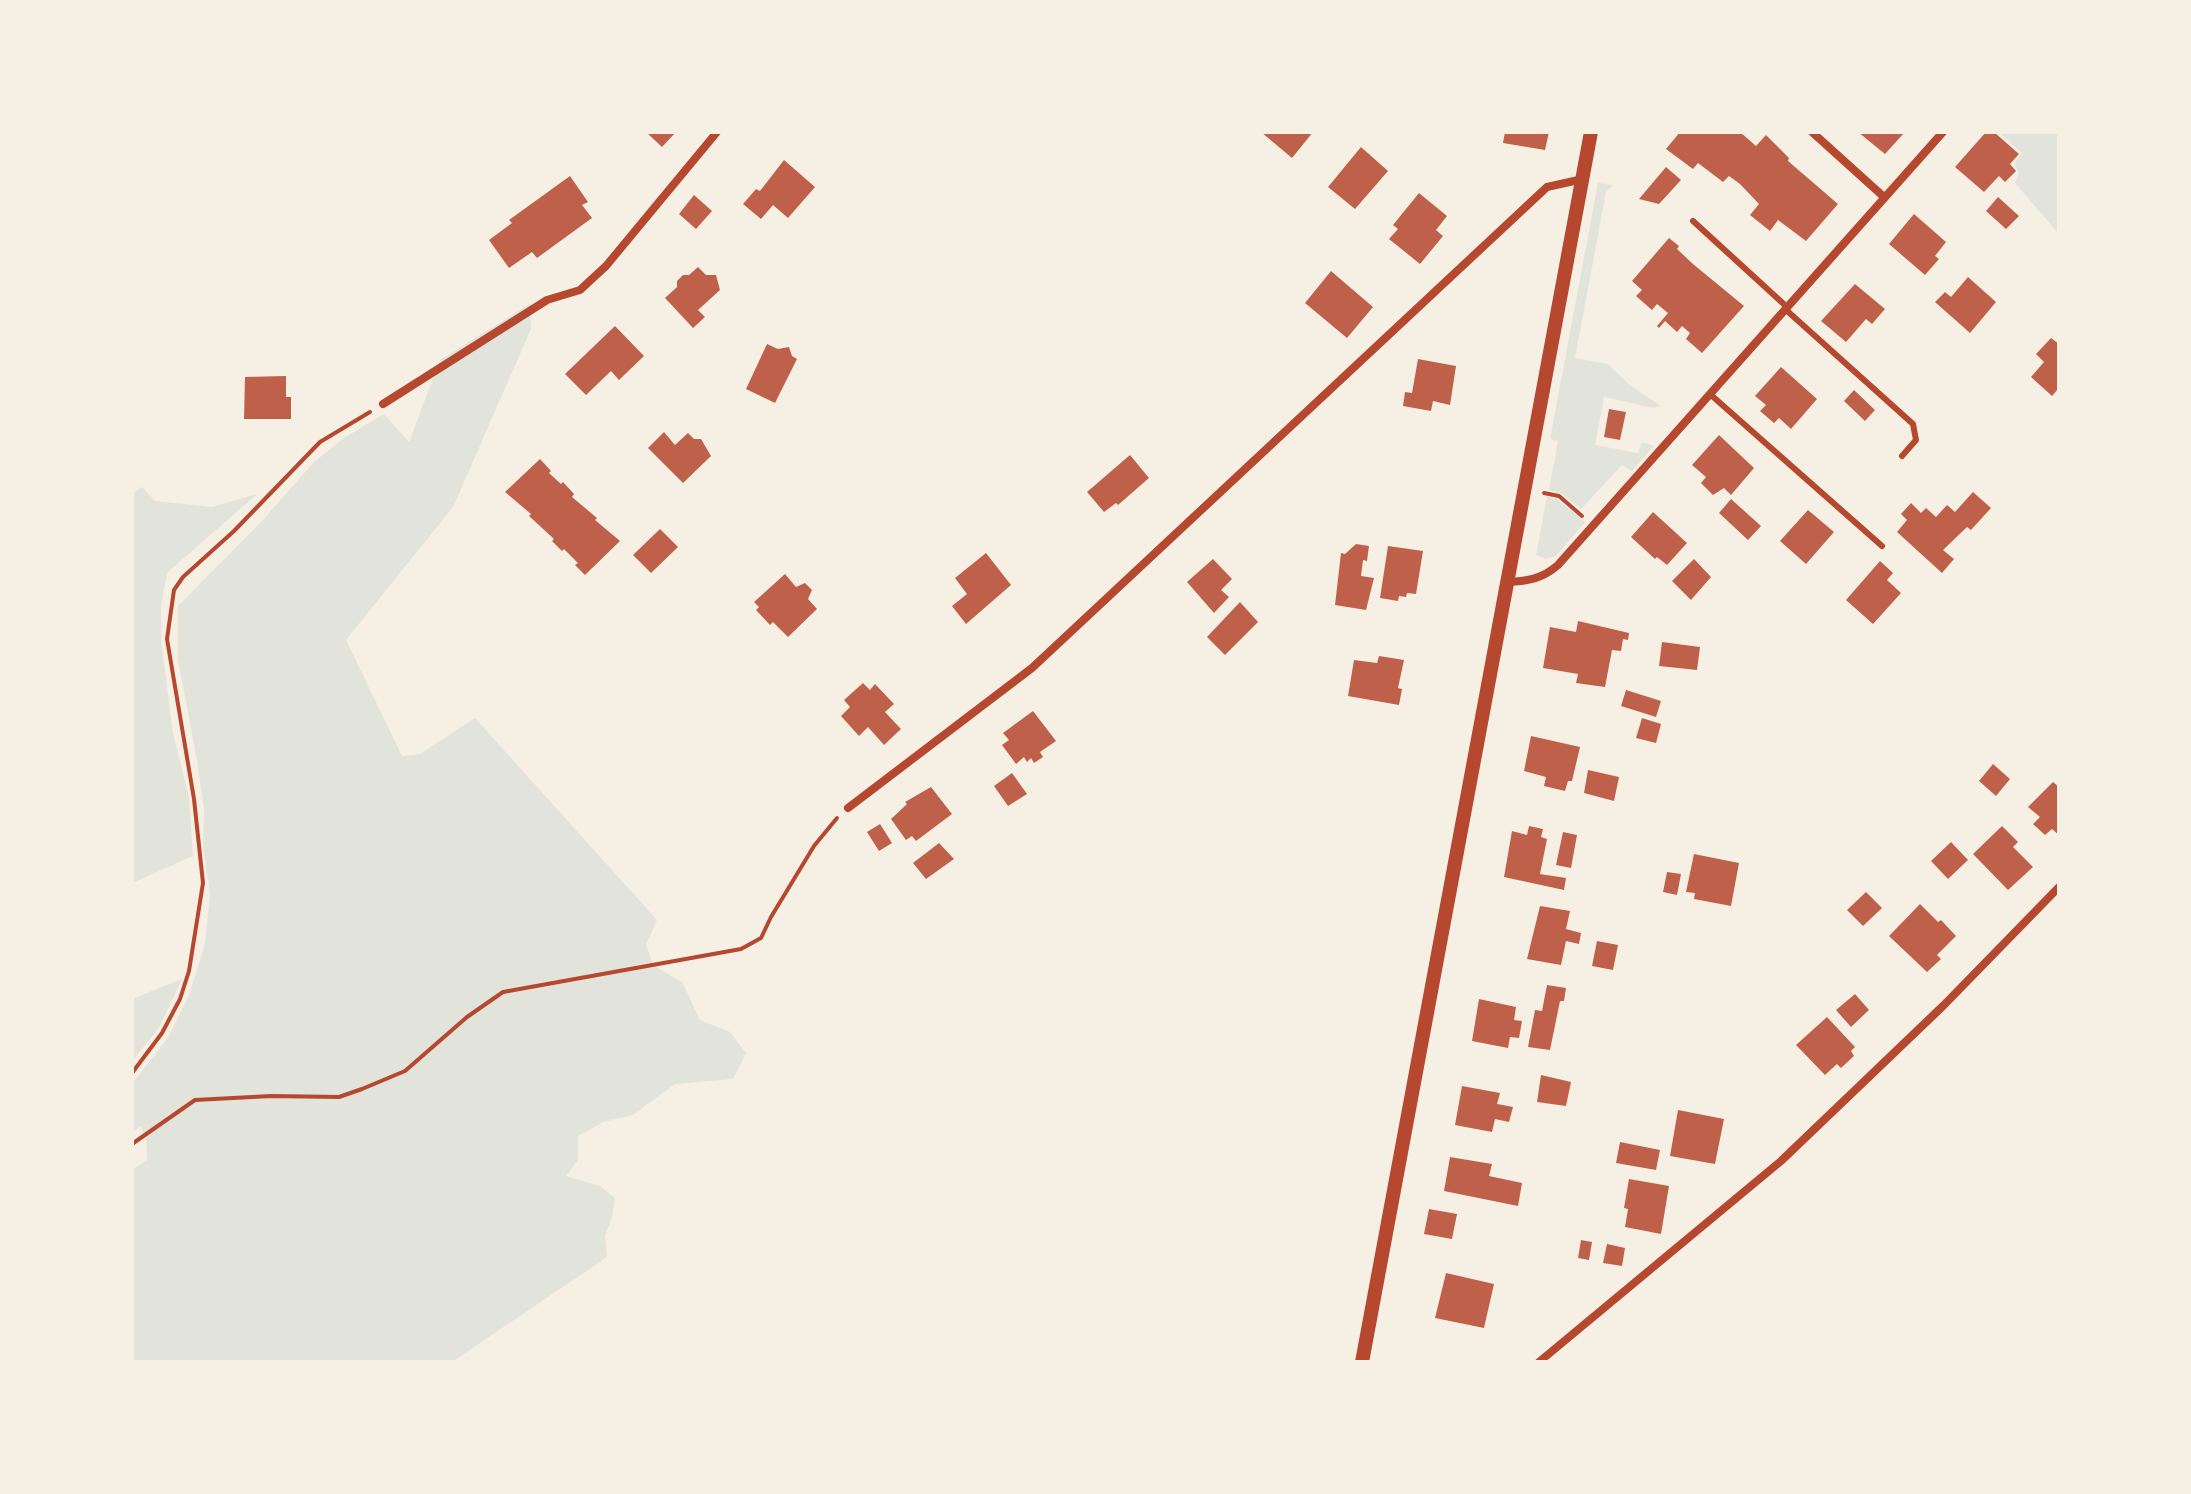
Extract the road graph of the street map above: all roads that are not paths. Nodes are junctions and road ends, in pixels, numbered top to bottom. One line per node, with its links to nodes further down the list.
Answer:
1 (717, 132): 10 (street)
2 (1591, 132): 5 (street)
3 (1812, 132): 6 (street)
4 (1943, 132): 6 (street)
5 (1583, 179): 13 (street); 14 (street)
6 (1884, 197): 8 (street)
7 (1693, 221): 8 (lane)
8 (1786, 308): 9 (street); 11 (lane)
9 (1711, 395): 12 (lane); 13 (street)
10 (383, 404)
11 (1902, 456)
12 (1882, 546)
13 (1507, 582): 16 (street)
14 (848, 808)
15 (2059, 887): 17 (street)
16 (1362, 1362)
17 (1539, 1362)

